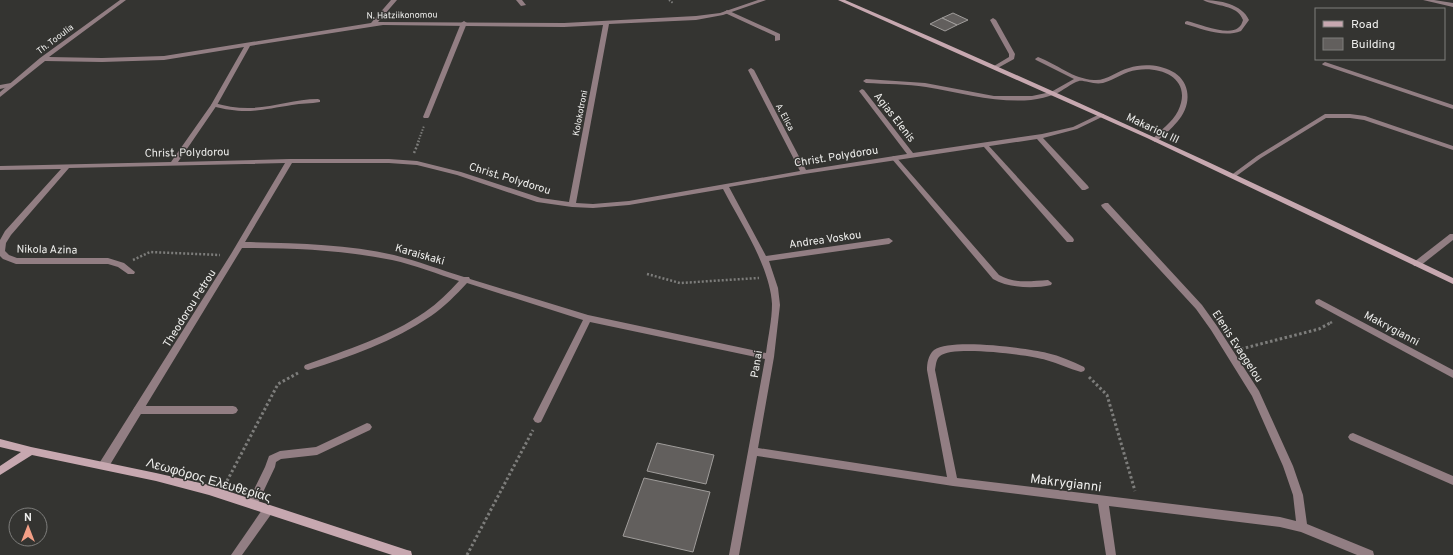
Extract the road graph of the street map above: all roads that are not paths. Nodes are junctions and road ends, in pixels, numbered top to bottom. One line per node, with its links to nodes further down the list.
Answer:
1 (123, 0): 17 (street, Th. Tooulia)
2 (394, 0): 10 (street)
3 (762, 0): 8 (street, N. Hatziikonomou)
4 (842, 0): 19 (main road, Makariou III)
5 (1206, 0): 12 (street)
6 (1426, 0): 7 (street)
7 (1453, 5)
8 (727, 12): 13 (street, N. Hatziikonomou); 14 (street)
9 (993, 20): 19 (street)
10 (374, 23): 11 (street, N. Hatziikonomou); 15 (street, N. Hatziikonomou)
11 (464, 23): 13 (street, N. Hatziikonomou); 32 (street)
12 (1187, 23)
13 (606, 24): 47 (street, Kolokotroni)
14 (777, 40)
15 (248, 44): 17 (street, N. Hatziikonomou); 29 (street)
16 (1038, 58): 21 (street)
17 (42, 60): 23 (street, Th. Tooulia)
18 (1325, 64): 30 (street)
19 (996, 67): 26 (main road, Makariou III)
20 (751, 70): 43 (street, A. Elica)
21 (1079, 79): 26 (street); 34 (street)
22 (866, 81): 26 (street)
23 (11, 85): 24 (street); 27 (street, Th. Tooulia)
24 (0, 86)
25 (862, 91): 37 (street, Agias Elenis)
26 (1052, 92): 31 (main road, Makariou III)
27 (0, 95)
28 (318, 101): 29 (street)
29 (214, 105): 40 (street)
30 (1453, 107)
31 (1102, 115): 33 (street, Christ. Polydorou); 34 (main road, Makariou III)
32 (426, 118)
33 (1039, 137): 35 (street, Christ. Polydorou); 46 (street)
34 (1155, 140): 44 (main road, Makariou III)
35 (986, 146): 37 (street, Christ. Polydorou); 50 (street)
36 (1453, 148): 44 (street)
37 (912, 156): 38 (street, Christ. Polydorou)
38 (894, 158): 43 (street, Christ. Polydorou); 58 (street)
39 (290, 161): 40 (street, Christ. Polydorou); 47 (street, Christ. Polydorou); 52 (street, Theodorou Petrou)
40 (174, 163): 41 (street, Christ. Polydorou)
41 (67, 166): 42 (street, Christ. Polydorou); 55 (street, Nikola Azina)
42 (0, 168)
43 (804, 172): 45 (street, Christ. Polydorou)
44 (1233, 176): 54 (main road, Makariou III)
45 (725, 186): 47 (street, Christ. Polydorou); 53 (street, Panai)
46 (1085, 188)
47 (572, 205)
48 (1106, 205): 80 (street, Elenis Evaggelou)
49 (1453, 236): 54 (street)
50 (1070, 240)
51 (889, 241): 53 (street, Andrea Voskou)
52 (240, 245): 56 (street, Karaiskaki); 65 (street, Theodorou Petrou)
53 (764, 259): 61 (street, Panai)
54 (1417, 264): 57 (main road, Makariou III)
55 (131, 272)
56 (466, 280): 60 (street, Karaiskaki); 62 (street)
57 (1453, 281)
58 (1048, 283)
59 (1319, 302): 64 (street, Makrygianni)
60 (588, 318): 61 (street, Karaiskaki); 67 (street)
61 (770, 357): 72 (street, Panai)
62 (308, 367)
63 (1081, 369): 76 (street)
64 (1453, 374)
65 (138, 410): 66 (street); 73 (street, Theodorou Petrou)
66 (233, 410)
67 (538, 419)
68 (367, 427): 78 (street)
69 (1353, 437): 75 (street)
70 (0, 443): 71 (main road, Λεωφόρος Ελευθερίας)
71 (31, 451): 73 (main road, Λεωφόρος Ελευθερίας); 74 (main road)
72 (754, 451): 76 (street, Makrygianni); 84 (street, Panai)
73 (104, 465): 78 (main road, Λεωφόρος Ελευθερίας)
74 (0, 471)
75 (1453, 481)
76 (953, 482): 77 (street, Makrygianni)
77 (1103, 501): 80 (street, Makrygianni); 85 (street)
78 (252, 504): 79 (main road, Λεωφόρος Ελευθερίας)
79 (268, 510): 81 (main road, Λεωφόρος Ελευθερίας); 82 (street)
80 (1302, 527): 86 (street, Makrygianni)
81 (383, 551): 83 (main road, Λεωφόρος Ελευθερίας)
82 (236, 555)
83 (407, 555)
84 (734, 555)
85 (1111, 555)
86 (1369, 555)

